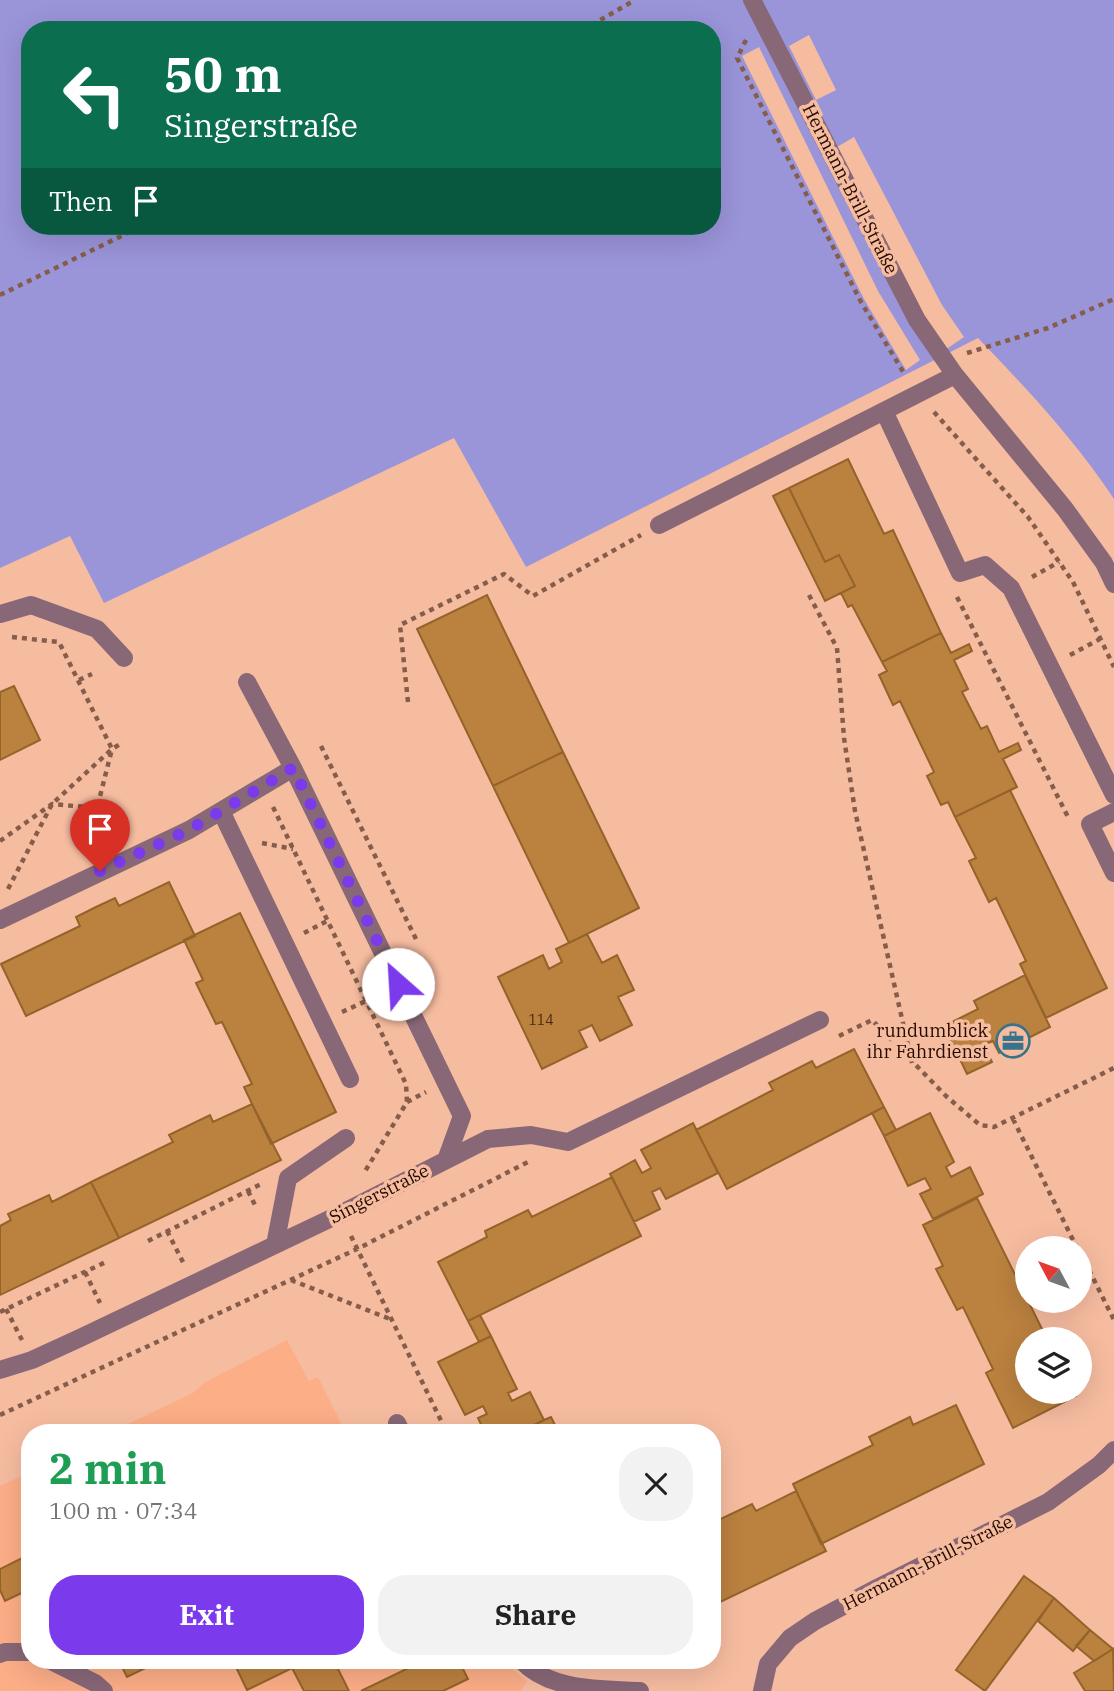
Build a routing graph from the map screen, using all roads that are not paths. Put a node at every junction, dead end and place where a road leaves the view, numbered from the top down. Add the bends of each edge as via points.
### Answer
1 (755, 7) edge
2 (955, 375) junction
3 (884, 411) junction
4 (659, 525) road end
5 (1114, 584) edge
6 (0, 614) edge
7 (124, 658) dead end
8 (247, 682) dead end
9 (293, 768) junction
10 (1114, 795) edge
11 (221, 811) junction
12 (1114, 812) edge
13 (1114, 873) edge
14 (0, 920) edge
15 (820, 1020) road end
16 (350, 1079) dead end
17 (346, 1138) dead end
18 (446, 1160) junction
19 (275, 1245) junction
20 (0, 1370) edge
21 (1114, 1450) edge
22 (21, 1652) edge
23 (0, 1654) edge
24 (66, 1669) edge
25 (529, 1669) edge
26 (104, 1691) edge
27 (639, 1691) edge
28 (762, 1691) edge

1 - 2 street, Hermann-Brill-Straße via 917,320
2 - 3 street
2 - 5 street, Hermann-Brill-Straße via 1065,509
3 - 4 street
3 - 10 street via 960,573 985,565 1011,588
6 - 7 street via 31,605 97,629
8 - 9 street, Singerstraße
9 - 11 street
9 - 18 street, Singerstraße via 462,1116
11 - 14 street
11 - 16 street
12 - 13 street via 1090,824
15 - 18 street via 568,1142 531,1135 488,1139
17 - 19 street via 288,1178
18 - 19 street, Singerstraße
19 - 20 street, Singerstraße via 32,1360
21 - 28 street, Hermann-Brill-Straße via 1048,1502 864,1594 790,1638 768,1664
22 - 23 street
24 - 26 street
25 - 27 street via 555,1682

